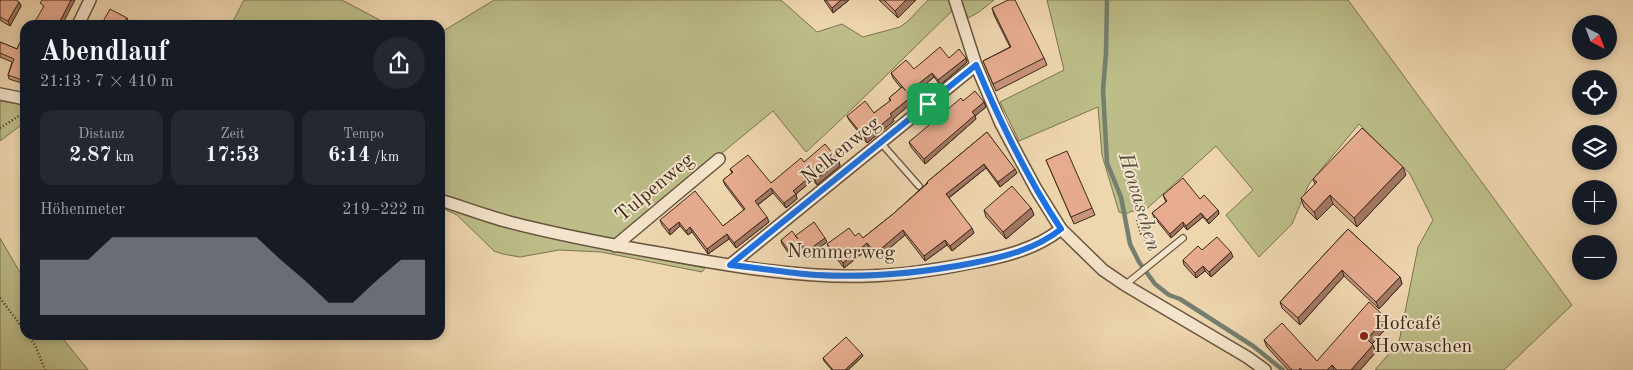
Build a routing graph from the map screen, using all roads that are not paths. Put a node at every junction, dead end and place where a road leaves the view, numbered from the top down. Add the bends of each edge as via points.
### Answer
1 (90, 0) edge
2 (955, 0) edge
3 (80, 20) edge
4 (976, 65) junction
5 (0, 94) edge
6 (20, 98) edge
7 (881, 143) junction
8 (719, 159) dead end
9 (919, 186) dead end
10 (445, 202) edge
11 (1061, 229) junction
12 (1183, 238) dead end
13 (615, 246) junction
14 (730, 265) junction
15 (1125, 285) junction
16 (1265, 370) edge

1 - 3 street
2 - 4 street
4 - 7 street, Nelkenweg
4 - 11 street via 1001,124
5 - 6 street
7 - 9 lane
7 - 14 street, Nelkenweg
8 - 13 street, Tulpenweg
10 - 13 street, Nemmerweg via 507,221
11 - 14 street, Nemmerweg via 1028,248 986,260 901,274 816,275
11 - 15 street via 1103,270
12 - 15 lane
13 - 14 street, Nemmerweg
15 - 16 street

